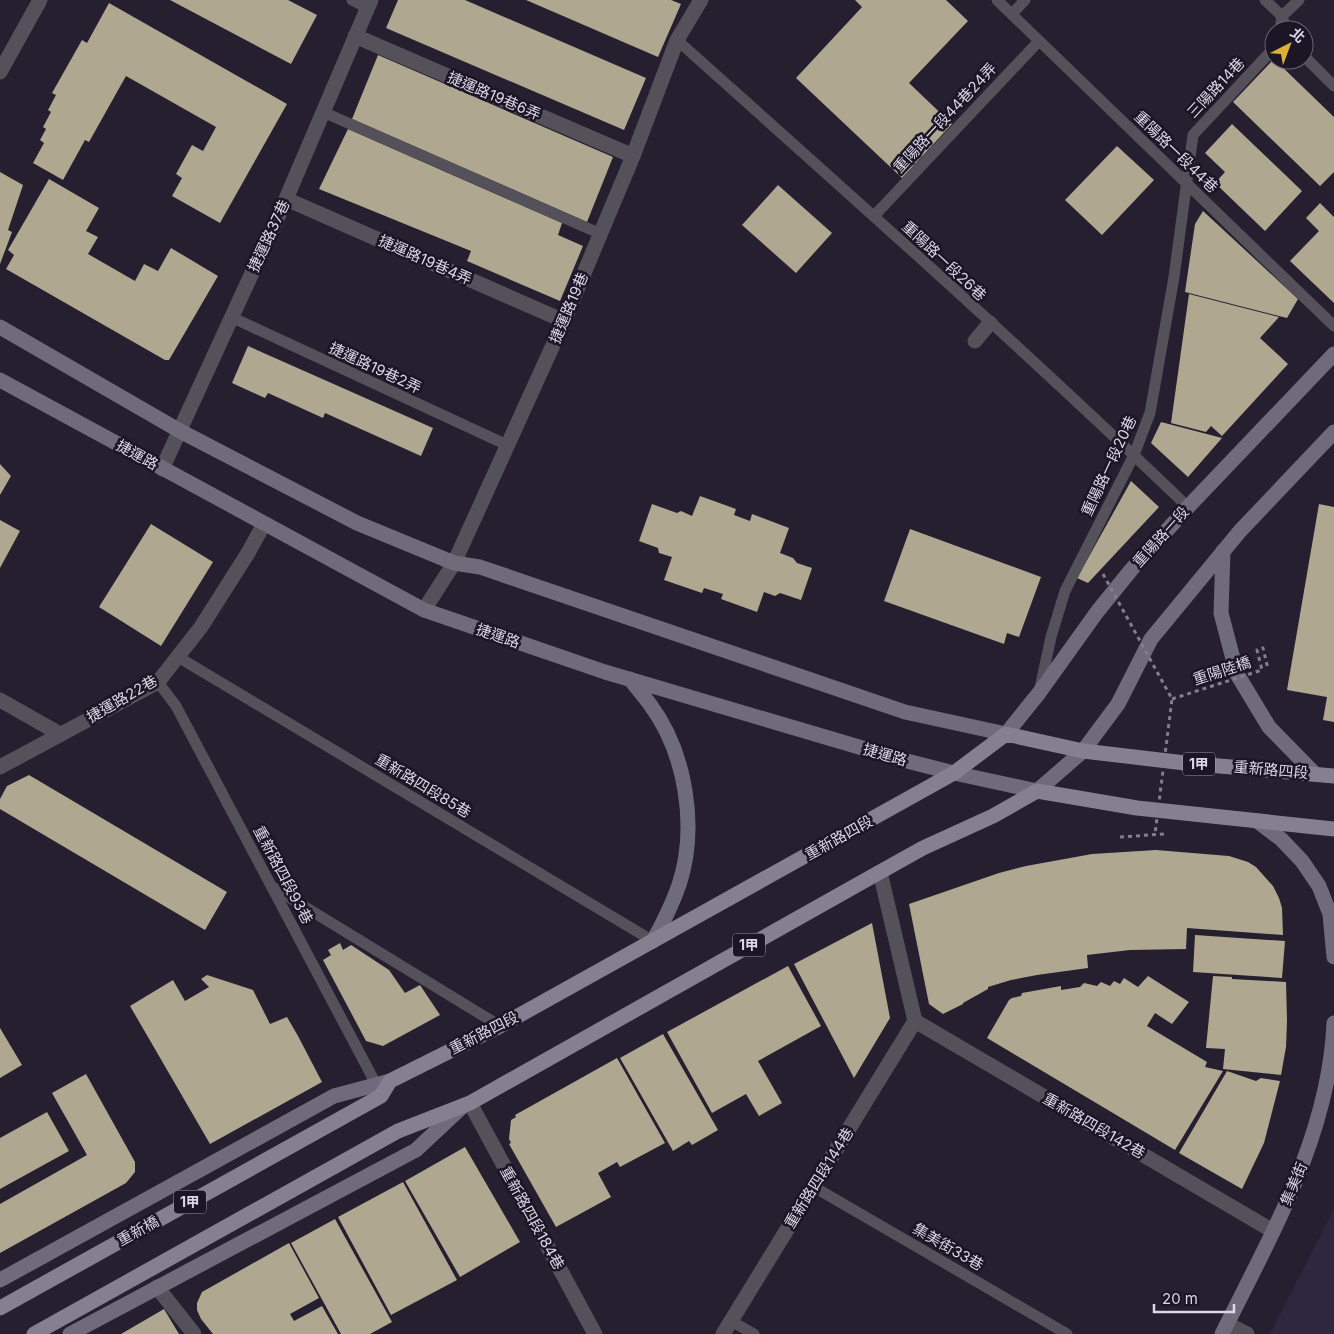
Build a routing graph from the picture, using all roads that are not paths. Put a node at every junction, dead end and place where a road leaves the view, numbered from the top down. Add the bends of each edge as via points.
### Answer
1 (40, 0) edge
2 (352, 0) edge
3 (701, 0) edge
4 (997, 0) edge
5 (1025, 0) edge
6 (1265, 0) edge
7 (1299, 0) edge
8 (370, 4) edge
9 (1012, 14) junction
10 (1282, 16) junction
11 (1281, 20) edge
12 (1283, 20) edge
13 (355, 36) junction
14 (677, 40) junction
15 (1039, 40) junction
16 (4, 55) edge
17 (1264, 59) edge
18 (1314, 66) edge
19 (0, 72) edge
20 (1334, 86) edge
21 (323, 112) junction
22 (634, 156) junction
23 (1187, 184) junction
24 (286, 199) junction
25 (874, 216) junction
26 (600, 234) junction
27 (231, 317) junction
28 (564, 321) junction
29 (990, 323) junction
30 (1334, 326) edge
31 (0, 327) edge
32 (975, 340) dead end
33 (1334, 354) edge
34 (0, 380) edge
35 (180, 430) junction
36 (1334, 432) edge
37 (507, 445) junction
38 (1134, 455) junction
39 (162, 469) junction
40 (1188, 507) junction
41 (264, 524) junction
42 (1223, 550) junction
43 (454, 563) junction
44 (424, 610) junction
45 (178, 657) junction
46 (630, 679) junction
47 (158, 682) junction
48 (1040, 693) junction
49 (0, 700) edge
50 (60, 734) junction
51 (1006, 734) junction
52 (1083, 751) junction
53 (0, 767) edge
54 (954, 773) junction
55 (1316, 774) junction
56 (1334, 776) edge
57 (1037, 791) junction
58 (1257, 821) junction
59 (1334, 829) edge
60 (880, 872) junction
61 (272, 887) junction
62 (1332, 907) edge
63 (653, 941) junction
64 (1334, 957) edge
65 (915, 1021) junction
66 (1334, 1023) edge
67 (500, 1026) junction
68 (382, 1087) junction
69 (467, 1104) junction
70 (814, 1187) junction
71 (1273, 1231) junction
72 (0, 1280) edge
73 (158, 1287) junction
74 (0, 1308) edge
75 (727, 1328) edge
76 (1225, 1329) edge
77 (34, 1334) edge
78 (70, 1334) edge
79 (194, 1334) edge
80 (594, 1334) edge
81 (754, 1334) edge
82 (1066, 1334) edge
83 (1247, 1334) edge

1 - 16 street
2 - 8 lane
3 - 14 street, 捷運路19巷
4 - 9 lane, 重陽路一段44巷
5 - 9 lane
6 - 10 lane
7 - 10 lane
8 - 13 street, 捷運路37巷
9 - 15 lane, 重陽路一段44巷
10 - 11 lane
10 - 12 lane
13 - 21 street, 捷運路37巷
13 - 22 street, 捷運路19巷6弄
14 - 22 street, 捷運路19巷
14 - 25 lane, 重陽路一段26巷
15 - 23 lane, 重陽路一段44巷
15 - 25 lane, 重陽路一段44巷24弄
16 - 19 street
17 - 23 lane, 三陽路14巷 via 1193,135
18 - 20 lane
21 - 24 street, 捷運路37巷
21 - 26 lane
22 - 26 street, 捷運路19巷
23 - 30 lane, 重陽路一段44巷
23 - 38 lane, 重陽路一段20巷 via 1150,413
24 - 27 street, 捷運路37巷
24 - 28 street, 捷運路19巷4弄
25 - 29 lane, 重陽路一段26巷
26 - 28 street, 捷運路19巷
27 - 35 street, 捷運路37巷
27 - 37 lane, 捷運路19巷2弄
28 - 37 street, 捷運路19巷
29 - 32 street
29 - 38 lane, 重陽路一段26巷
31 - 35 street
33 - 40 street, 重陽路一段
34 - 39 street, 捷運路
35 - 39 street, 捷運路37巷
35 - 43 street via 357,523
36 - 42 street
37 - 43 street, 捷運路19巷
38 - 40 lane, 重陽路一段26巷
38 - 48 lane, 重陽路一段20巷 via 1065,591 1051,636
39 - 41 street, 捷運路
40 - 48 street, 重陽路一段 via 1097,612
41 - 44 street, 捷運路
41 - 45 street, 捷運路22巷 via 201,627
42 - 52 street via 1151,639 1118,704
42 - 55 street via 1221,613 1237,674 1269,727
43 - 44 street, 捷運路19巷
43 - 51 street via 489,570 905,712
44 - 46 street, 捷運路
45 - 47 street, 捷運路22巷
45 - 63 lane, 重新路四段85巷
46 - 54 street, 捷運路
46 - 63 street via 650,704 678,760 688,822 686,853 677,891
47 - 50 street, 捷運路22巷
47 - 61 lane, 重新路四段93巷 via 176,706
48 - 51 street, 重陽路一段
49 - 50 street
50 - 53 street, 捷運路22巷
51 - 52 main road, 重新路四段 / 1甲
51 - 54 main road, 重新路四段 / 1甲
52 - 55 main road, 重新路四段 / 1甲
52 - 57 street
54 - 57 street, 捷運路
54 - 63 main road, 重新路四段 / 1甲
55 - 56 main road, 重新路四段 / 1甲
57 - 58 main road via 1137,808
57 - 60 main road, 1甲
58 - 59 main road
58 - 62 street via 1302,861
60 - 65 street
60 - 69 main road, 1甲
61 - 67 lane
61 - 68 lane, 重新路四段93巷
62 - 64 street
63 - 67 main road, 重新路四段 / 1甲
65 - 70 street, 重新路四段144巷
65 - 71 street, 重新路四段142巷
66 - 71 street, 集美街 via 1324,1096 1312,1139
67 - 68 main road, 重新路四段 / 1甲
68 - 72 street via 334,1096
68 - 74 main road, 重新橋 / 1甲
69 - 73 street via 416,1150
69 - 77 main road, 1甲 via 398,1131
69 - 80 street, 重新路四段184巷
70 - 75 street, 重新路四段144巷
70 - 82 lane, 集美街33巷
71 - 76 street, 集美街
73 - 78 street
73 - 79 street
75 - 81 lane
76 - 83 street

